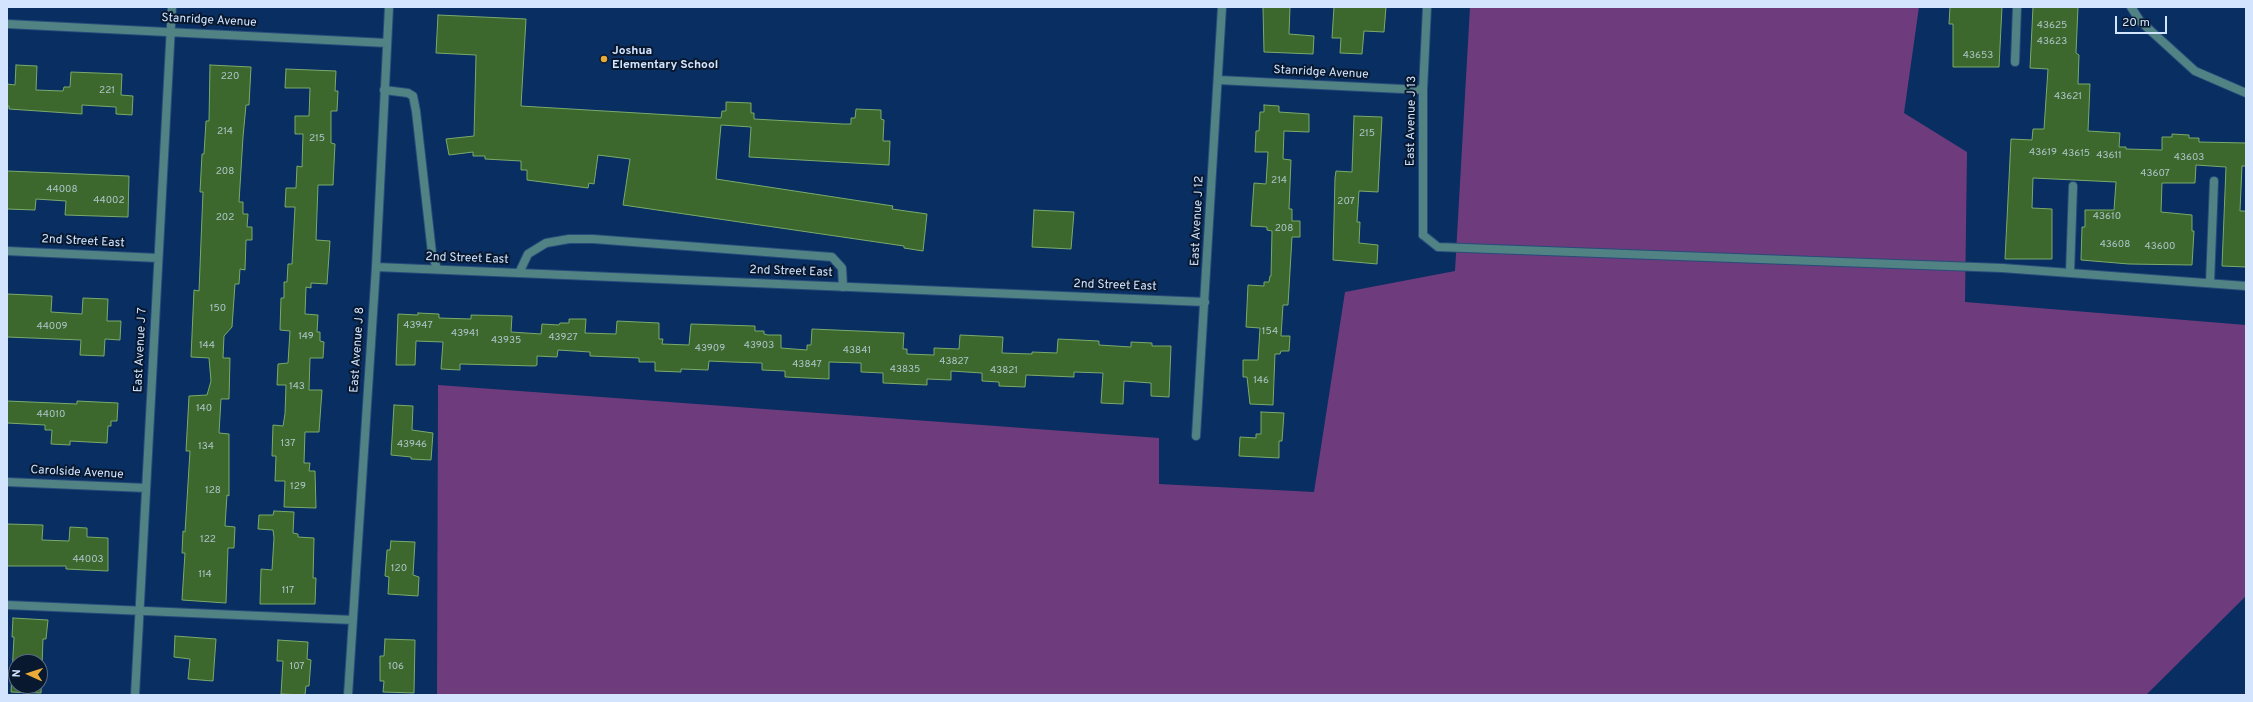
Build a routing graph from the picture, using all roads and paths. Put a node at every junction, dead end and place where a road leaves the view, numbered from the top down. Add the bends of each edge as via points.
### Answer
1 (172, 7) edge
2 (389, 7) edge
3 (1222, 7) edge
4 (1427, 7) edge
5 (2017, 7) edge
6 (2131, 7) edge
7 (7, 24) edge
8 (171, 30) junction
9 (387, 42) junction
10 (2015, 62) dead end
11 (1218, 80) junction
12 (384, 90) junction
13 (1423, 90) junction
14 (2246, 93) edge
15 (2214, 181) dead end
16 (2073, 186) dead end
17 (7, 251) edge
18 (158, 258) junction
19 (376, 267) junction
20 (437, 269) junction
21 (519, 273) junction
22 (2070, 273) junction
23 (2210, 283) junction
24 (2246, 286) edge
25 (843, 287) junction
26 (1205, 302) junction
27 (1196, 436) dead end
28 (7, 482) edge
29 (146, 488) junction
30 (7, 605) edge
31 (139, 610) junction
32 (353, 620) junction
33 (135, 695) edge
34 (348, 695) edge

1 - 8 street, East Avenue J 7
2 - 9 street, East Avenue J 8
3 - 11 street, East Avenue J 12
4 - 13 street, East Avenue J 13
5 - 10 street
6 - 14 street via 2140,21 2195,71
7 - 8 street, Stanridge Avenue
8 - 9 street, Stanridge Avenue
8 - 18 street, East Avenue J 7
9 - 12 street, East Avenue J 8
11 - 13 street, Stanridge Avenue
11 - 26 street, East Avenue J 12
12 - 19 street, East Avenue J 8
12 - 20 street via 408,93 412,96 416,111 432,253
13 - 22 street, East Avenue J 13 via 1423,235 1438,247 2002,268
15 - 23 street
16 - 22 street
17 - 18 street, 2nd Street East
18 - 29 street, East Avenue J 7
19 - 20 street, 2nd Street East
19 - 32 street, East Avenue J 8
20 - 21 street, 2nd Street East
21 - 25 street, 2nd Street East
21 - 25 street via 528,254 546,243 569,239 593,239 832,257 842,268
22 - 23 street
23 - 24 street
25 - 26 street, 2nd Street East
26 - 27 street, East Avenue J 12
28 - 29 street, Carolside Avenue
29 - 31 street, East Avenue J 7
30 - 31 street
31 - 32 street
31 - 33 street, East Avenue J 7
32 - 34 street, East Avenue J 8

